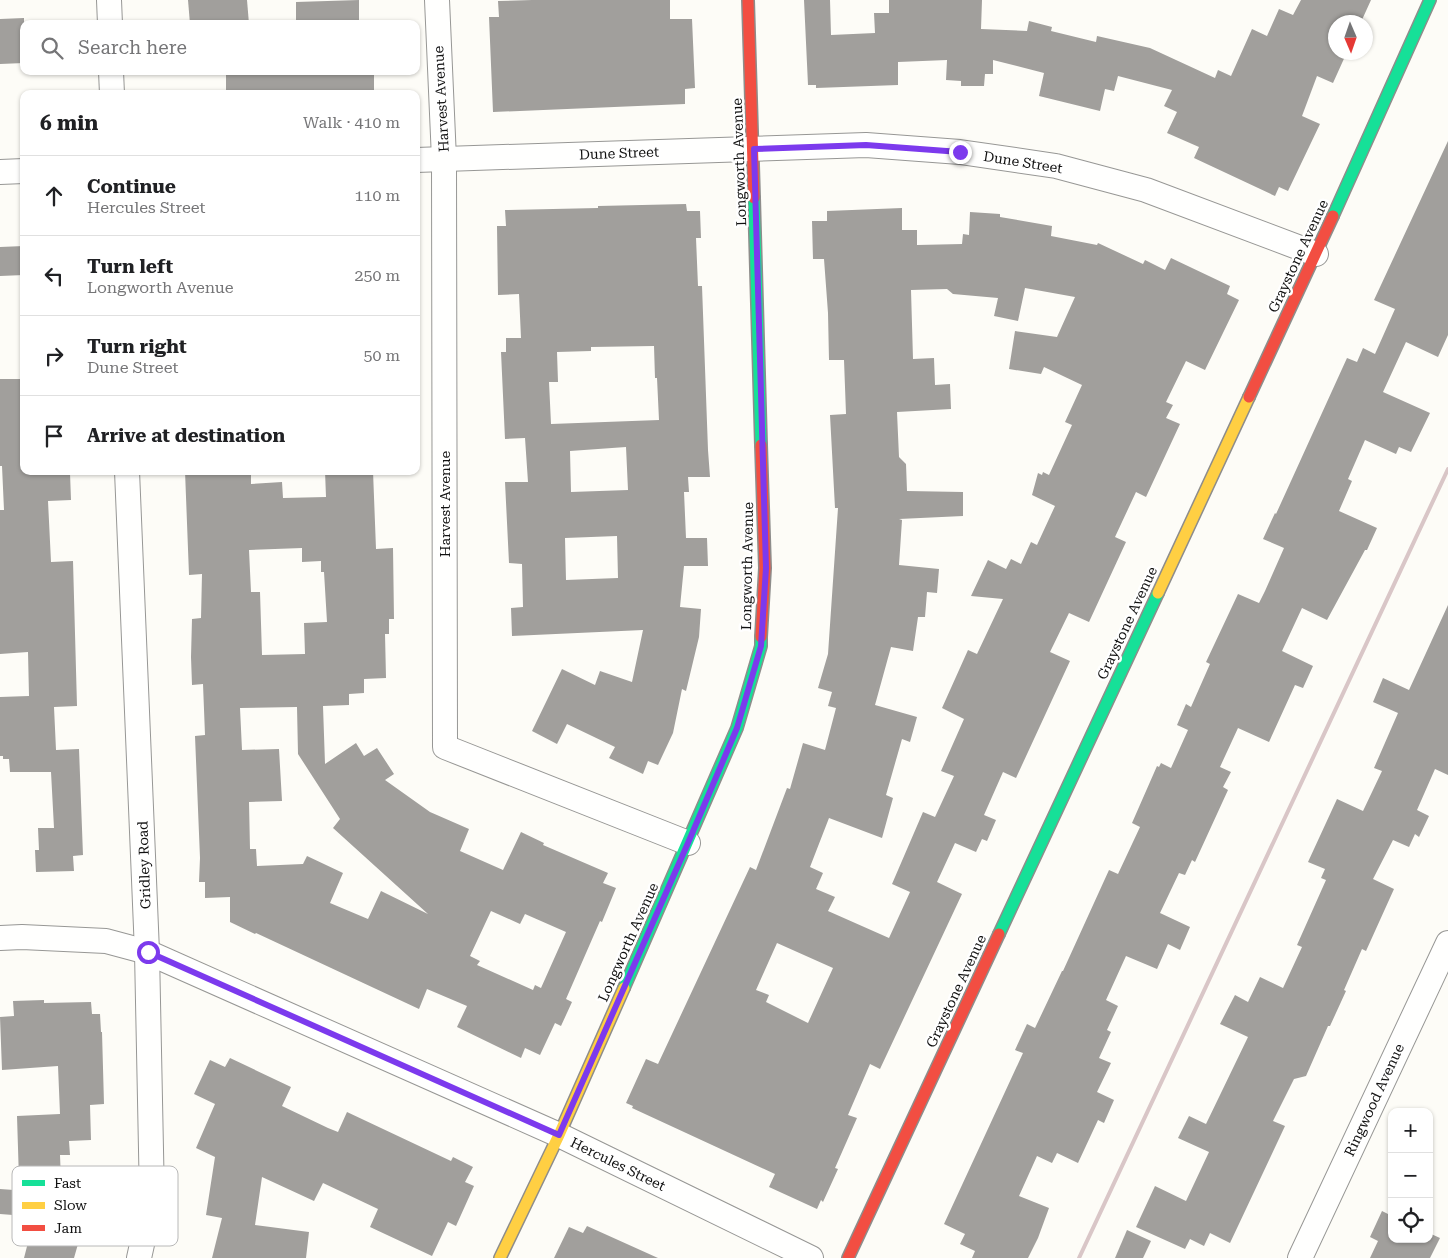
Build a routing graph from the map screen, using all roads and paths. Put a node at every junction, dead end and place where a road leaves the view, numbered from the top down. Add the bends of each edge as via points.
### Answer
1 (109, 0) edge
2 (437, 0) edge
3 (748, 0) edge
4 (1430, 0) edge
5 (110, 20) edge
6 (111, 75) edge
7 (112, 90) edge
8 (754, 149) junction
9 (444, 159) junction
10 (420, 160) edge
11 (20, 171) edge
12 (0, 172) edge
13 (1316, 254) junction
14 (127, 475) edge
15 (688, 843) junction
16 (0, 938) edge
17 (1448, 943) edge
18 (148, 952) junction
19 (559, 1135) junction
20 (151, 1166) edge
21 (500, 1258) edge
22 (811, 1258) edge
23 (848, 1258) edge
24 (1300, 1258) edge

1 - 5 street
2 - 9 street, Harvest Avenue
3 - 8 street, Longworth Avenue
4 - 13 street, Graystone Avenue
6 - 7 street
8 - 9 street, Dune Street
8 - 13 street, Dune Street via 866,145 960,152 1056,166 1146,190
8 - 15 street, Longworth Avenue via 766,568 761,646 737,728
9 - 10 street, Dune Street
9 - 15 street, Harvest Avenue via 445,747
11 - 12 street
13 - 23 street, Graystone Avenue
14 - 18 street, Gridley Road
15 - 19 street, Longworth Avenue
16 - 18 street, Hercules Street via 106,941
17 - 24 street, Ringwood Avenue
18 - 19 street, Hercules Street
18 - 20 street, Gridley Road
19 - 21 street, Longworth Avenue
19 - 22 street, Hercules Street

